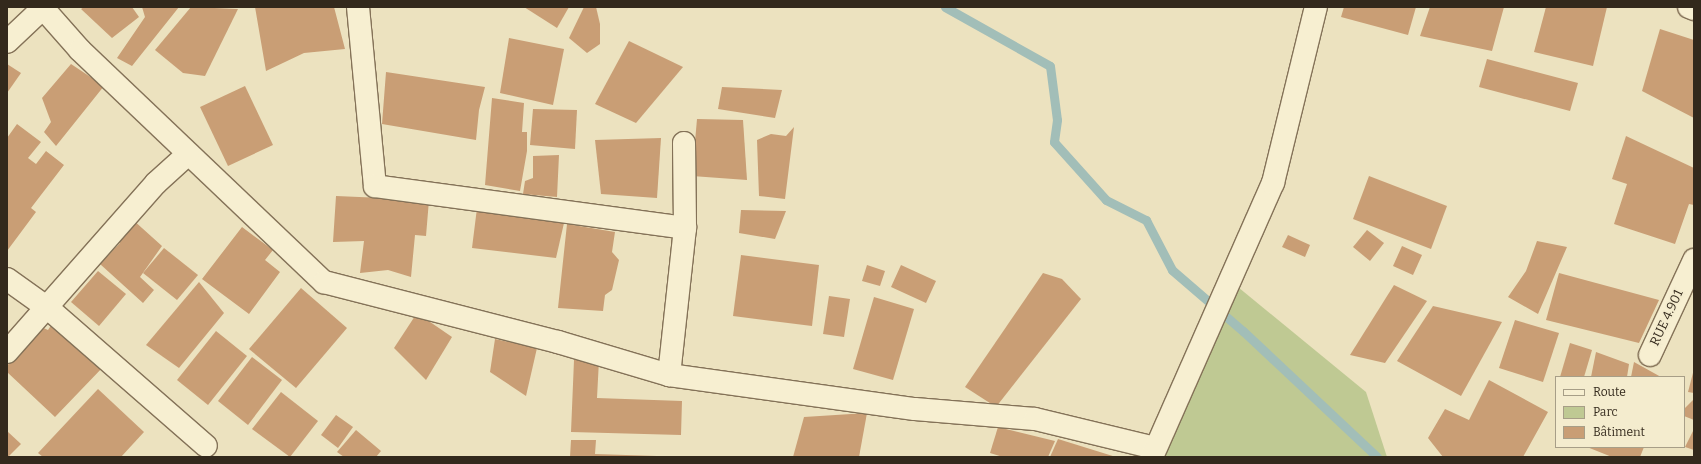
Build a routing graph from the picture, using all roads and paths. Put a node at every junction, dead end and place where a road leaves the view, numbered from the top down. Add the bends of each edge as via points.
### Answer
1 (43, 7) edge
2 (358, 7) edge
3 (1316, 7) edge
4 (1689, 7) edge
5 (1694, 9) edge
6 (7, 42) edge
7 (684, 143) dead end
8 (188, 154) junction
9 (685, 228) junction
10 (1694, 260) edge
11 (7, 279) edge
12 (49, 309) junction
13 (7, 352) edge
14 (1650, 355) dead end
15 (669, 375) junction
16 (206, 446) dead end
17 (1153, 452) edge

1 - 6 street
1 - 8 street via 80,50
2 - 9 street via 375,186
3 - 17 street via 1273,183
4 - 5 street
7 - 9 street
8 - 12 street via 156,184
8 - 15 street via 324,282 565,344
9 - 15 street
10 - 14 street, RUE 4.901
11 - 12 street
12 - 13 street
12 - 16 street
15 - 17 street via 915,409 1035,419

